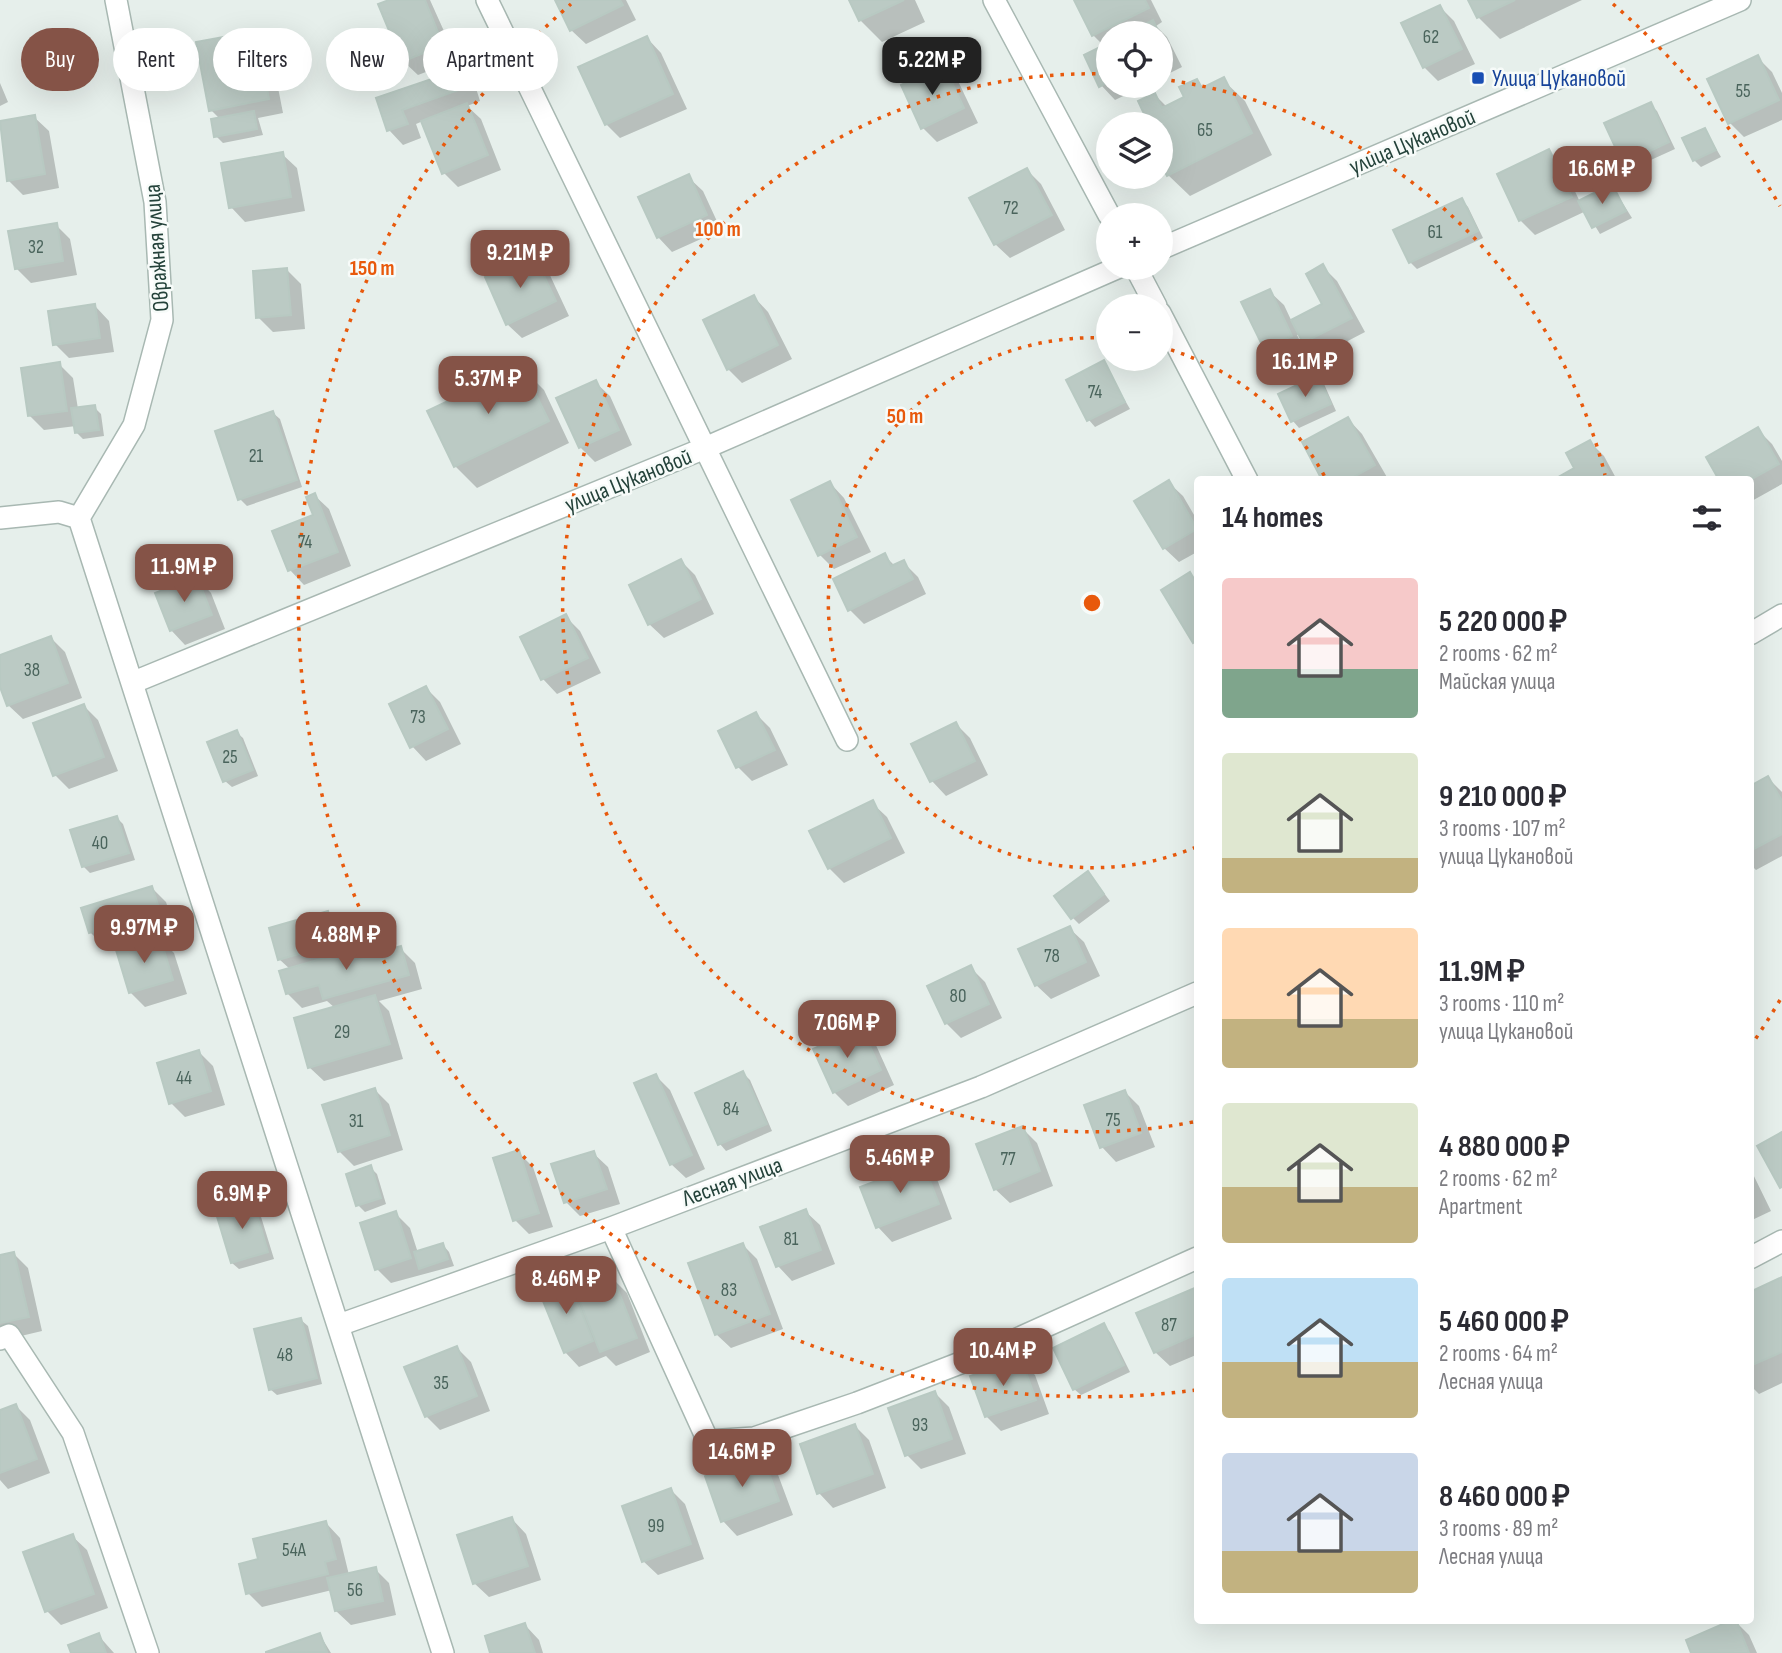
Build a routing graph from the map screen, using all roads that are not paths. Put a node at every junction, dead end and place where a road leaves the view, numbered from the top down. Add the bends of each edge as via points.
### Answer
1 (116, 0) edge
2 (487, 0) edge
3 (994, 0) edge
4 (1740, 0) edge
5 (1102, 203) edge
6 (1173, 243) edge
7 (1096, 277) edge
8 (1173, 338) edge
9 (705, 448) junction
10 (1245, 476) edge
11 (0, 517) edge
12 (79, 517) junction
13 (1782, 615) edge
14 (1754, 632) edge
15 (134, 682) junction
16 (847, 740) dead end
17 (1194, 994) edge
18 (611, 1228) junction
19 (1782, 1241) edge
20 (1754, 1256) edge
21 (1194, 1259) edge
22 (339, 1325) junction
23 (0, 1339) edge
24 (148, 1653) edge
25 (443, 1653) edge

1 - 12 street, Овражная улица via 155,202 162,320 134,425
2 - 9 street
3 - 5 street
4 - 6 street, улица Цукановой
7 - 9 street, улица Цукановой
8 - 10 street
9 - 15 street, улица Цукановой
9 - 16 street
11 - 12 street via 59,512
12 - 15 street
13 - 14 street
15 - 22 street
17 - 18 street, Лесная улица via 981,1087
18 - 21 street via 708,1441 754,1438 857,1403 986,1353
18 - 22 street, Лесная улица
19 - 20 street
22 - 25 street
23 - 24 street via 9,1335 73,1433

